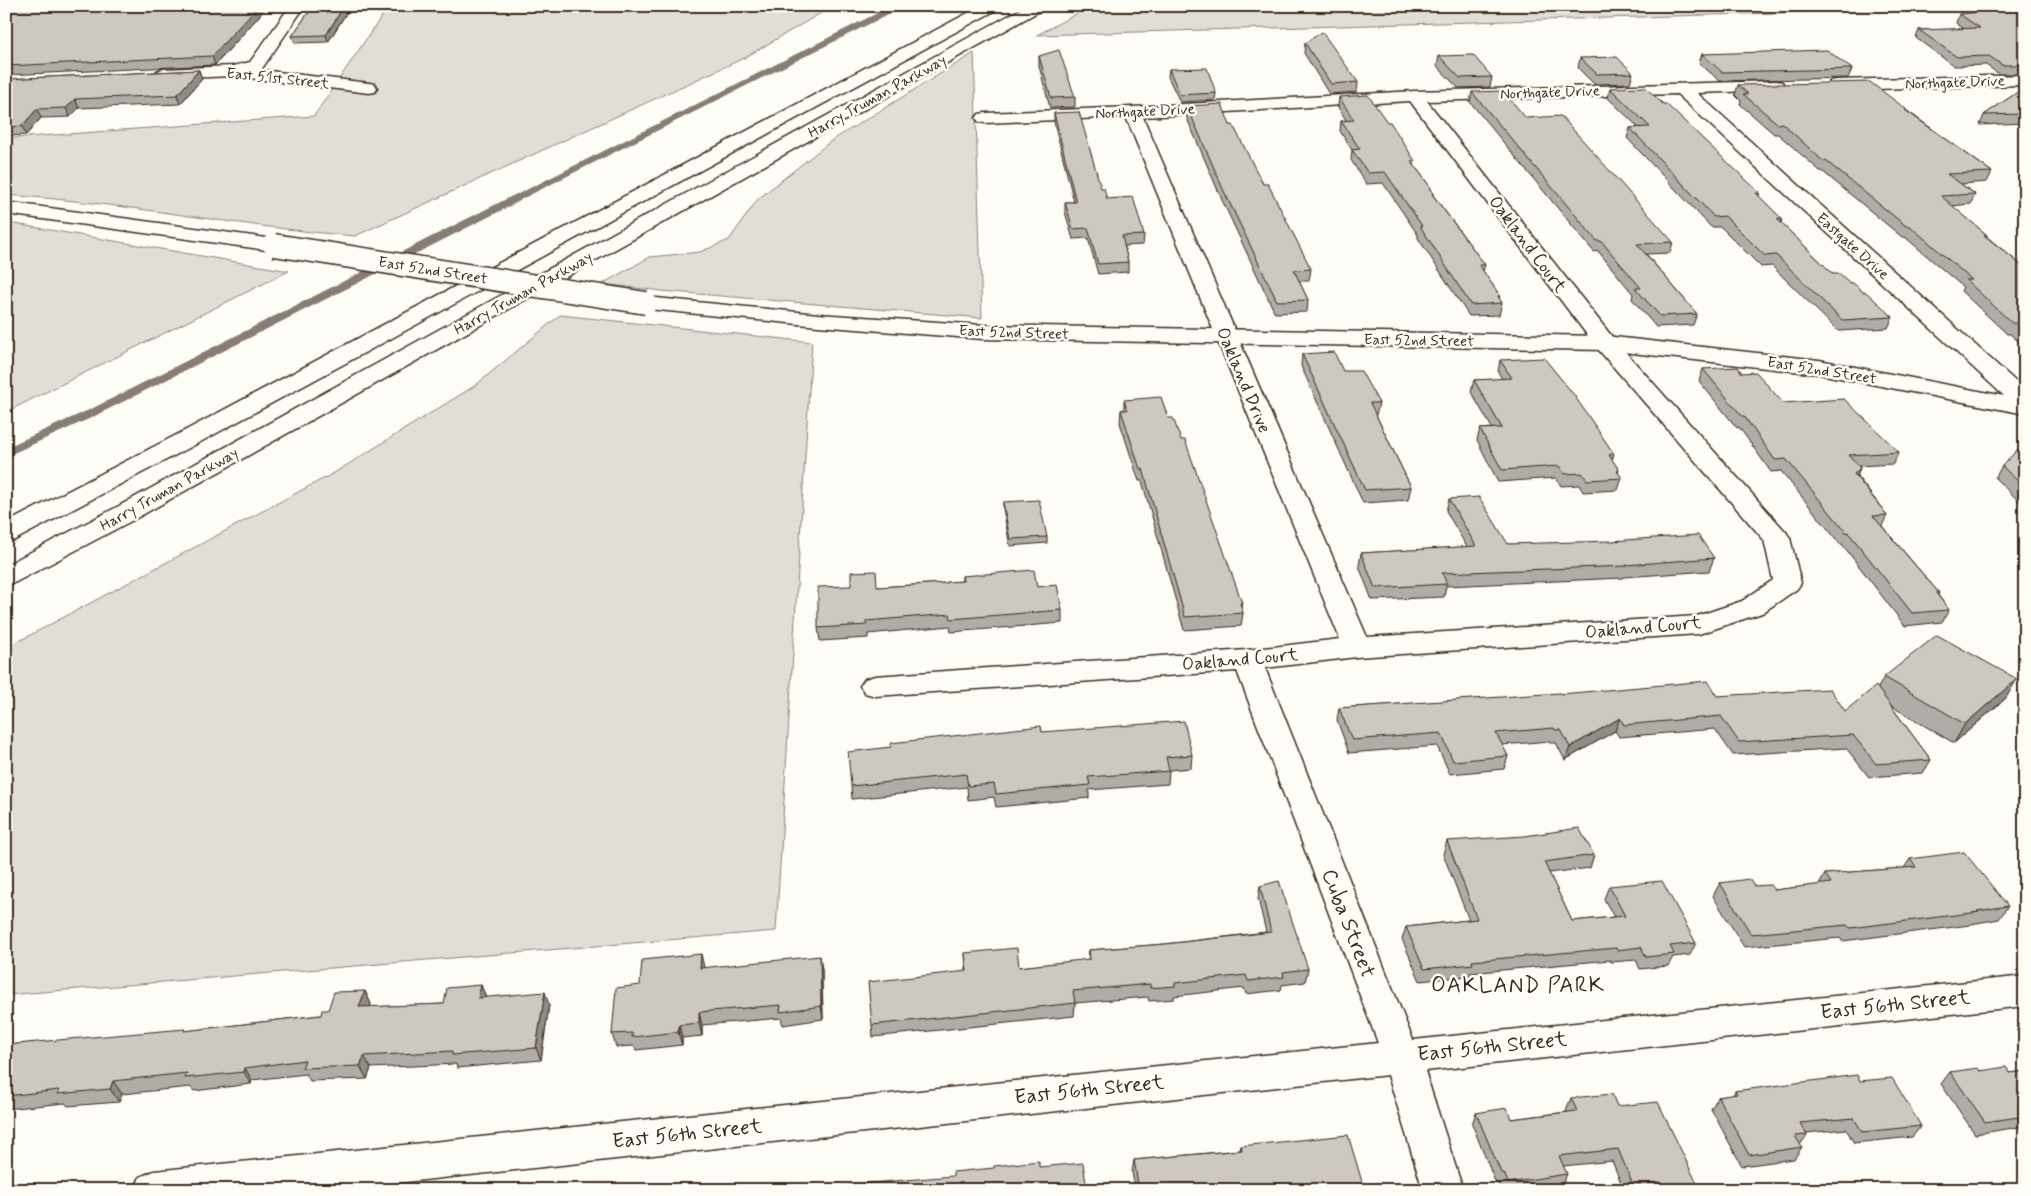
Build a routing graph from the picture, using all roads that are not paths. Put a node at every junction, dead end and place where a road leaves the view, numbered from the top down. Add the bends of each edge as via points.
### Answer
1 (298, 6) edge
2 (985, 6) edge
3 (993, 6) edge
4 (1038, 6) edge
5 (233, 71) junction
6 (144, 75) edge
7 (2025, 80) edge
8 (852, 82) junction
9 (1788, 86) edge
10 (1818, 86) edge
11 (369, 88) dead end
12 (1680, 88) junction
13 (1415, 96) junction
14 (1132, 112) junction
15 (985, 118) dead end
16 (6, 208) edge
17 (1227, 337) junction
18 (1605, 343) junction
19 (2025, 405) edge
20 (233, 454) junction
21 (6, 534) edge
22 (6, 576) edge
23 (6, 596) edge
24 (1357, 647) junction
25 (1247, 660) junction
26 (875, 686) dead end
27 (2025, 991) edge
28 (1401, 1056) junction
29 (154, 1190) edge
30 (1443, 1190) edge

1 - 5 main road via 256,66
2 - 8 main road
3 - 8 main road, Harry Truman Parkway
4 - 20 main road, Harry Truman Parkway
5 - 6 main road, East 51st Street
5 - 11 main road, East 51st Street
7 - 10 main road, Northgate Drive
8 - 21 main road, Harry Truman Parkway
9 - 12 main road, Northgate Drive
12 - 13 main road, Northgate Drive
12 - 19 main road, Eastgate Drive
13 - 14 main road, Northgate Drive
13 - 18 main road, Oakland Court
14 - 15 main road, Northgate Drive
14 - 17 main road, Oakland Drive
16 - 17 main road, East 52nd Street, bridge via 646,303 983,332
17 - 18 main road, East 52nd Street
17 - 24 main road, Oakland Drive
18 - 19 main road, East 52nd Street via 1819,366
18 - 24 main road, Oakland Court via 1777,538 1787,583 1752,607 1699,625
20 - 22 main road, Harry Truman Parkway
20 - 23 main road via 91,548
24 - 25 main road, Oakland Court
25 - 26 main road, Oakland Court
25 - 28 main road, Cuba Street
27 - 28 main road, East 56th Street
28 - 29 main road, East 56th Street
28 - 30 main road, Cuba Street

